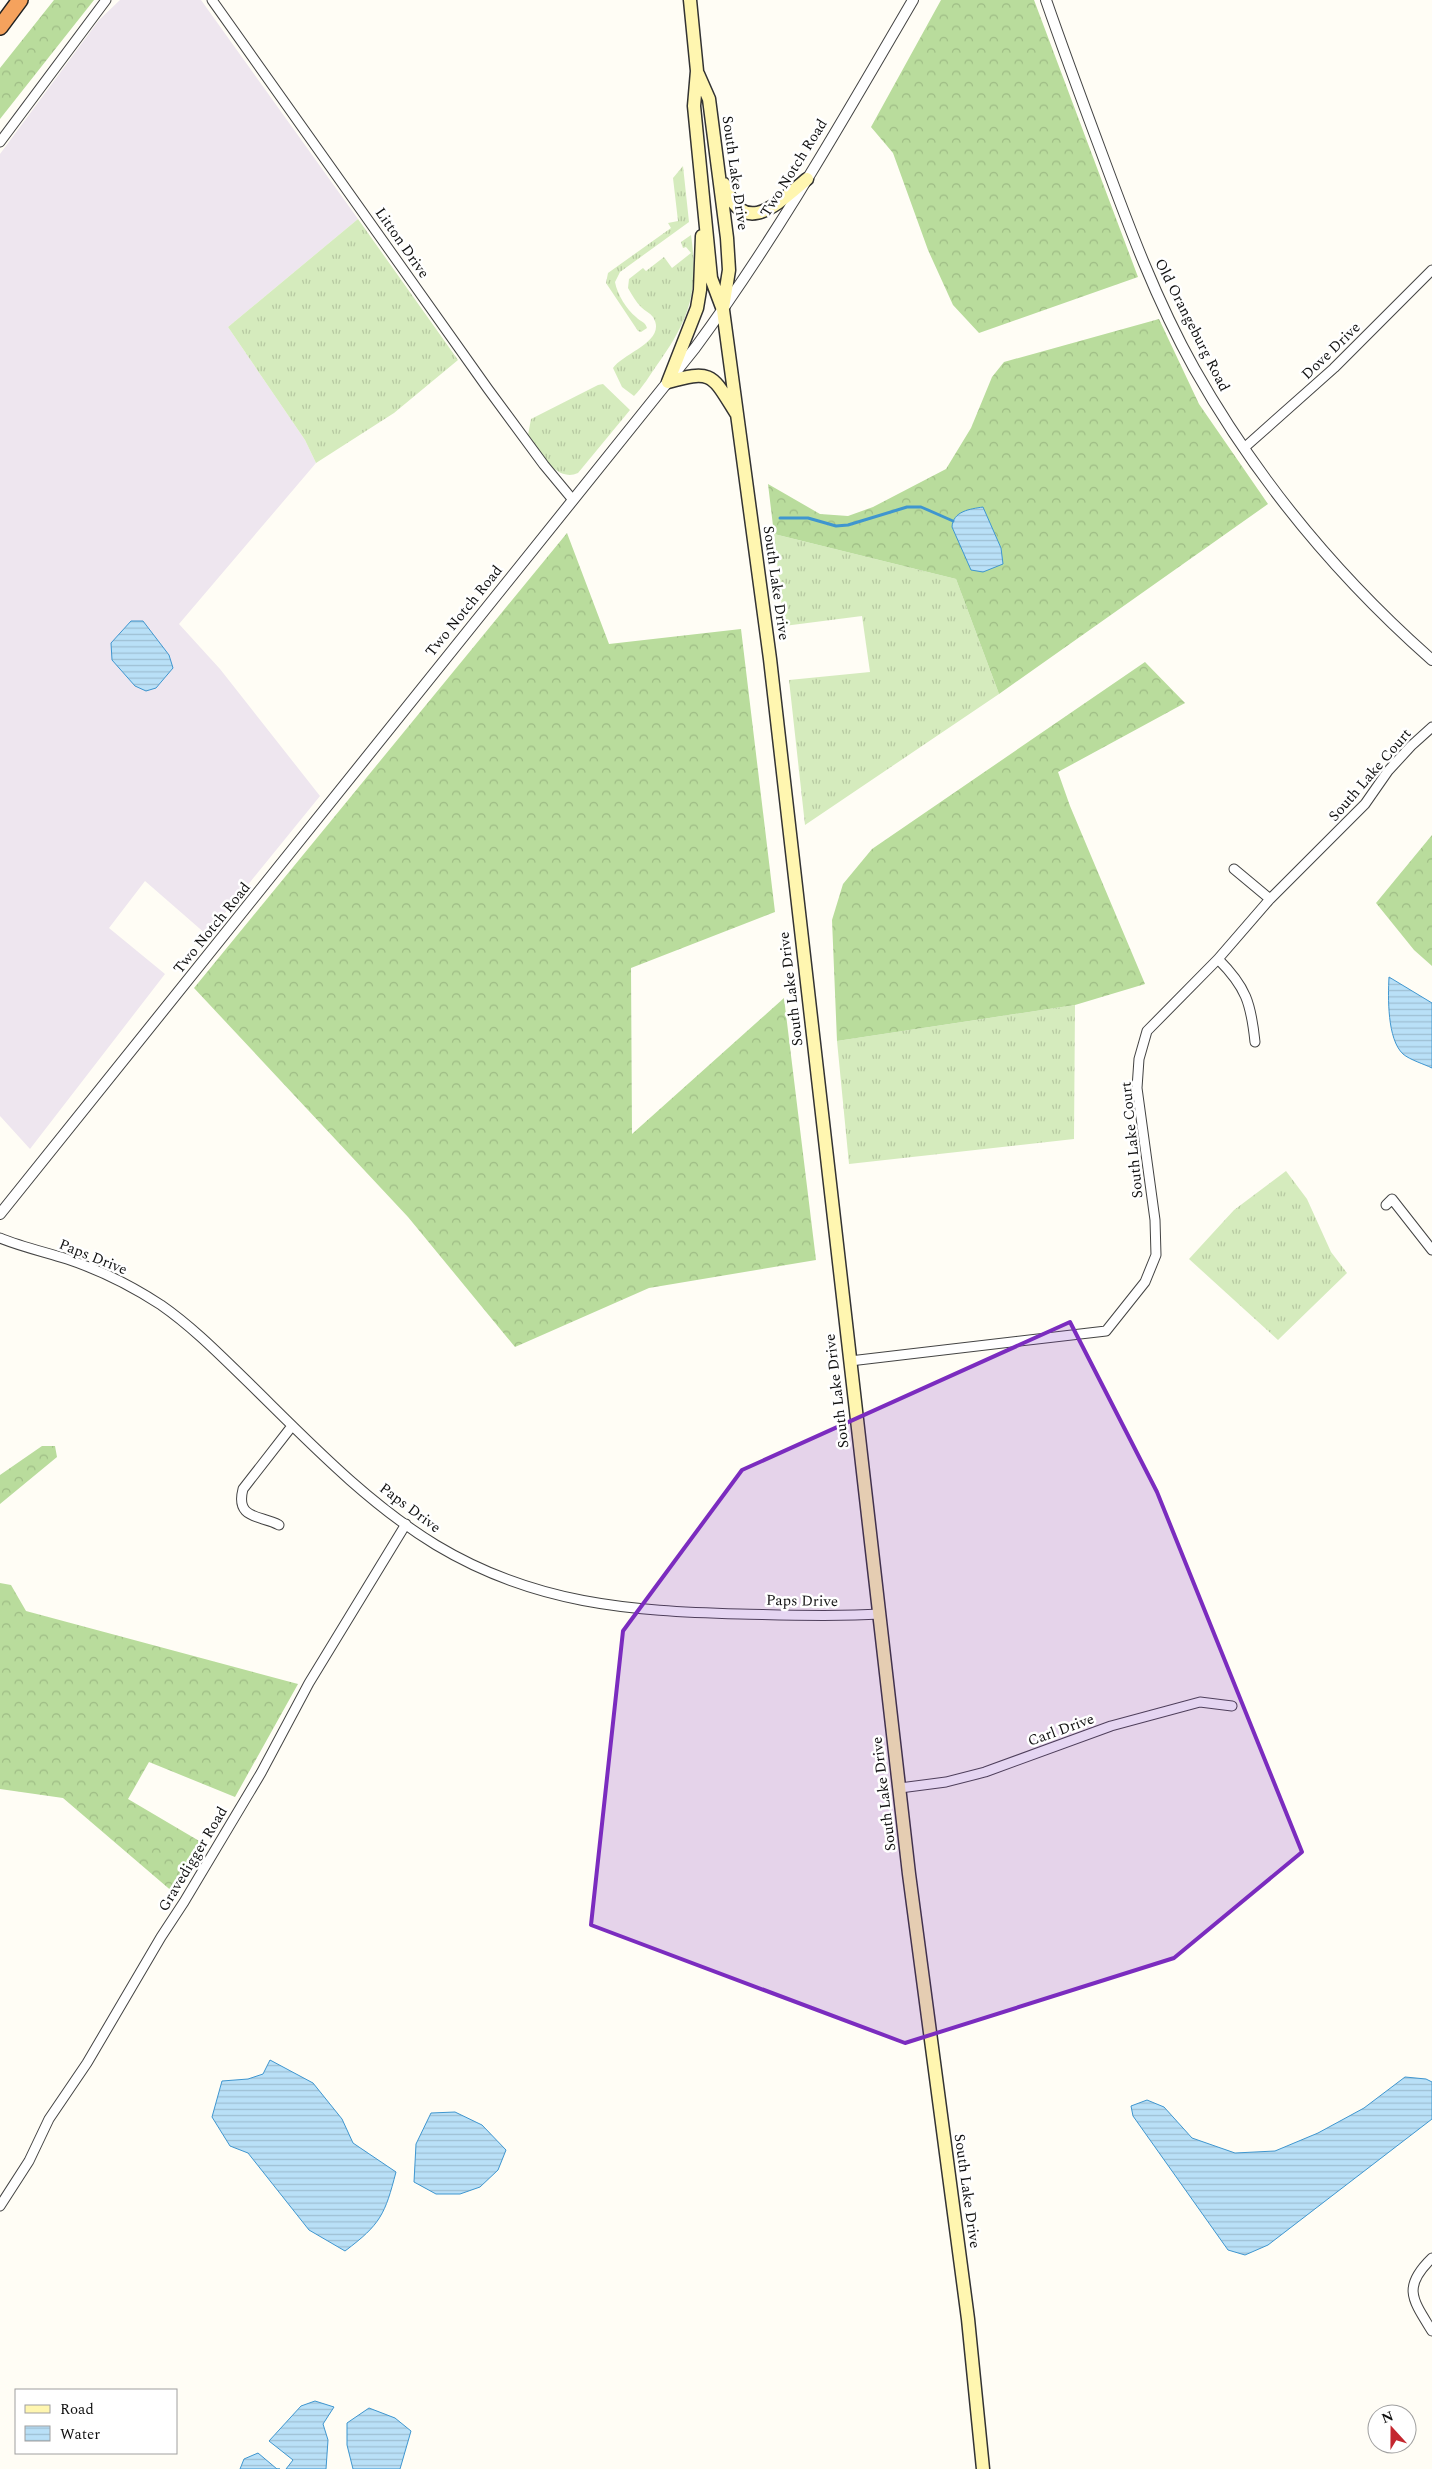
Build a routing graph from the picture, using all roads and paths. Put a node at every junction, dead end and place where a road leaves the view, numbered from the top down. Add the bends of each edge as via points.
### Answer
1 (20, 0) edge
2 (106, 0) edge
3 (212, 0) edge
4 (690, 0) edge
5 (913, 0) edge
6 (1046, 0) edge
7 (0, 27) edge
8 (697, 71) junction
9 (0, 142) edge
10 (715, 157) junction
11 (806, 179) junction
12 (706, 220) junction
13 (1432, 270) edge
14 (723, 310) junction
15 (668, 382) junction
16 (738, 416) junction
17 (1244, 448) junction
18 (573, 500) junction
19 (1432, 660) edge
20 (1432, 727) edge
21 (1234, 869) dead end
22 (1270, 899) junction
23 (1218, 959) junction
24 (1255, 1042) dead end
25 (1386, 1205) dead end
26 (0, 1214) edge
27 (0, 1238) edge
28 (1432, 1250) edge
29 (850, 1361) junction
30 (292, 1426) junction
31 (406, 1524) junction
32 (279, 1525) dead end
33 (880, 1614) junction
34 (1232, 1706) dead end
35 (900, 1788) junction
36 (0, 2206) edge
37 (1432, 2258) edge
38 (1432, 2331) edge
39 (983, 2469) edge

1 - 7 highway
2 - 9 street
3 - 18 street, Litton Drive via 488,388
4 - 8 main road, South Lake Drive
5 - 11 street, Two Notch Road
6 - 17 street, Old Orangeburg Road via 1146,271 1194,367
8 - 10 main road, South Lake Drive via 708,99
8 - 12 main road, South Lake Drive via 694,106
10 - 11 main road via 729,197 746,213 758,213 773,207
10 - 14 main road, South Lake Drive via 728,238 729,262
11 - 14 street, Two Notch Road
12 - 14 main road, South Lake Drive via 711,278
12 - 15 main road via 701,240 697,308
13 - 17 street, Dove Drive via 1334,368
14 - 15 street, Two Notch Road
14 - 16 main road, South Lake Drive
15 - 16 main road via 695,375 707,376 720,388
15 - 18 street, Two Notch Road
16 - 29 main road, South Lake Drive via 770,659
17 - 19 street, Old Orangeburg Road via 1298,521 1333,561 1373,606
18 - 26 street, Two Notch Road
20 - 22 street, South Lake Court via 1388,772 1365,804
21 - 22 street
22 - 23 street, South Lake Court
23 - 24 street via 1250,1004
23 - 29 street, South Lake Court via 1147,1031 1144,1040 1137,1088 1155,1220 1156,1255 1145,1282 1106,1332
25 - 28 street via 1392,1199
27 - 30 street, Paps Drive via 91,1268 158,1304 202,1338
29 - 33 main road, South Lake Drive
30 - 31 street, Paps Drive
30 - 32 street via 243,1490 240,1499 250,1516
31 - 33 street, Paps Drive via 438,1546 506,1580 576,1601 664,1612 809,1616
31 - 36 street, Gravedigger Road via 309,1682 261,1773 194,1886 49,2119
33 - 35 main road, South Lake Drive
34 - 35 street, Carl Drive via 1200,1702 1111,1726 985,1772 946,1782
35 - 39 main road, South Lake Drive via 935,2081 968,2319
37 - 38 street via 1416,2274 1413,2294

